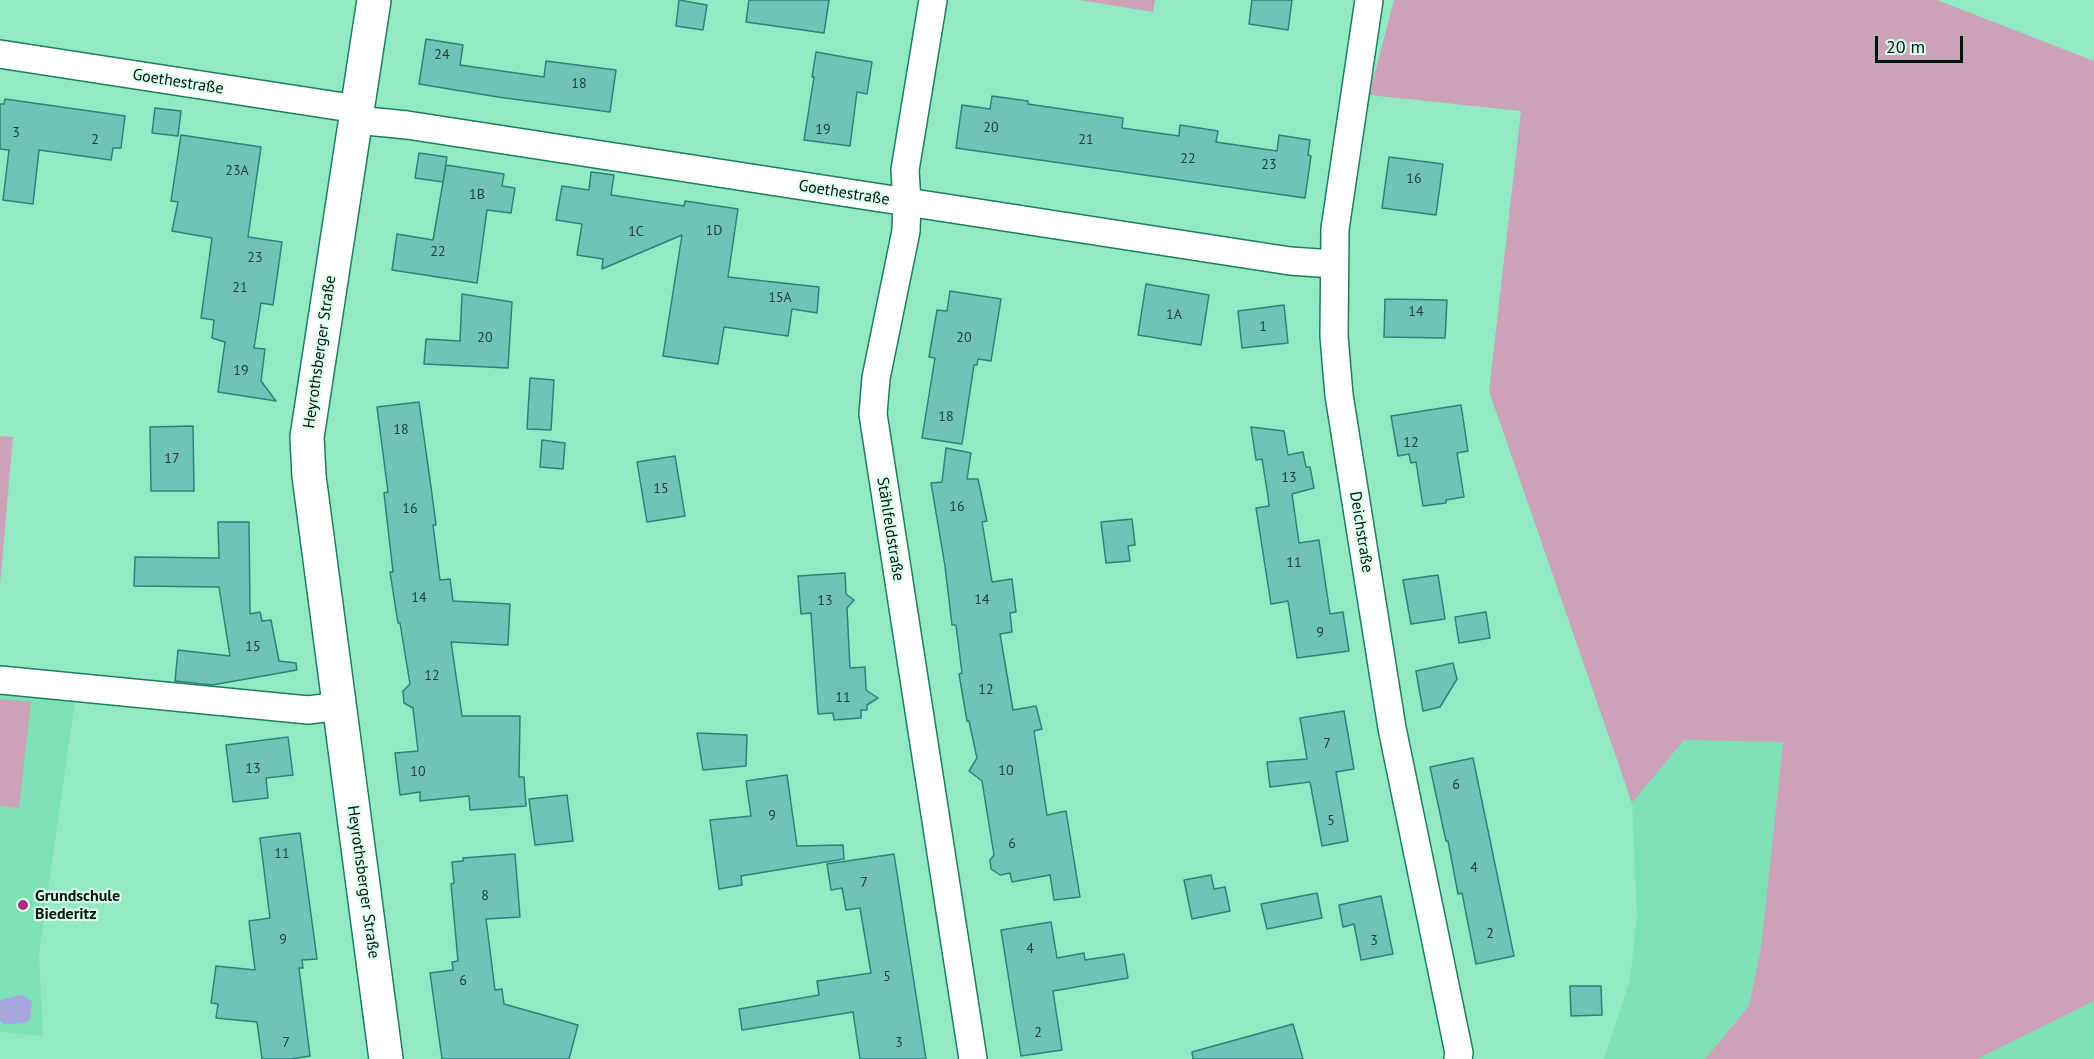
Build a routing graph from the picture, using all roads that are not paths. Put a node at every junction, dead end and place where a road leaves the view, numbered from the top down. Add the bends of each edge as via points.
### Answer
1 (374, 0) edge
2 (933, 0) edge
3 (1369, 0) edge
4 (0, 54) edge
5 (356, 114) junction
6 (907, 202) junction
7 (1333, 264) junction
8 (0, 680) edge
9 (340, 706) junction
10 (386, 1059) edge
11 (973, 1059) edge
12 (1458, 1059) edge

1 - 5 street, Heyrothsberger Straße
2 - 6 street, Stählfeldstraße via 905,170
3 - 7 street, Deichstraße
4 - 5 street, Goethestraße
5 - 6 street, Goethestraße
5 - 9 street, Heyrothsberger Straße via 308,436 309,476
6 - 7 street, Goethestraße via 1290,261
6 - 11 street, Stählfeldstraße via 906,231 876,378 873,414
7 - 12 street, Deichstraße via 1334,336 1341,406 1392,728
8 - 9 street via 308,710
9 - 10 street, Heyrothsberger Straße

